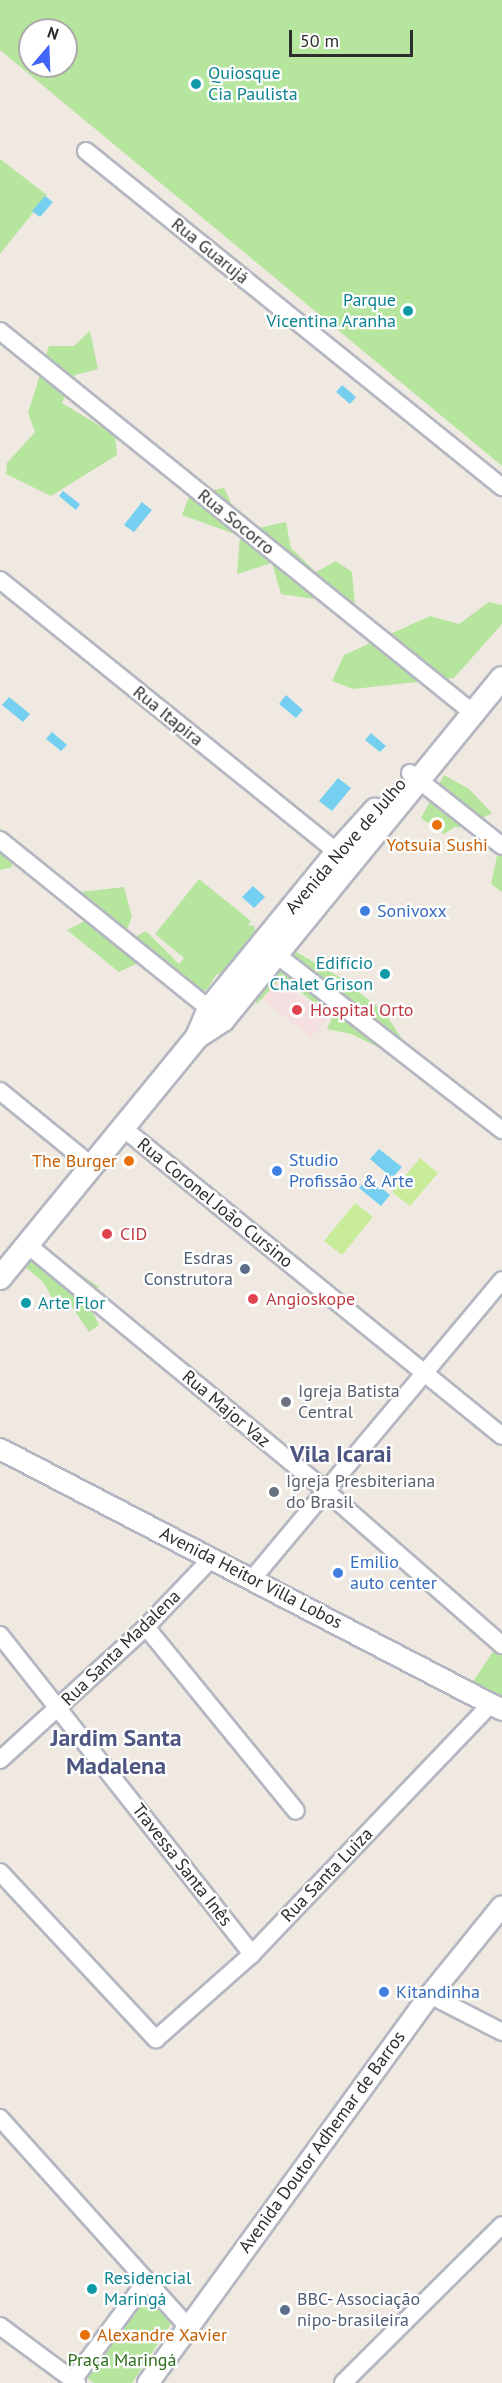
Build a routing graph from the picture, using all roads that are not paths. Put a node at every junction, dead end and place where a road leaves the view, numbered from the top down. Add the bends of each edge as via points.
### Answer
1 (87, 151) dead end
2 (0, 331) edge
3 (502, 487) edge
4 (0, 580) edge
5 (502, 660) edge
6 (502, 678) edge
7 (469, 709) junction
8 (414, 776) junction
9 (0, 840) edge
10 (502, 846) edge
11 (337, 852) junction
12 (277, 955) junction
13 (216, 1014) junction
14 (0, 1091) edge
15 (123, 1128) junction
16 (502, 1130) edge
17 (92, 1166) junction
18 (28, 1246) junction
19 (0, 1278) edge
20 (502, 1280) edge
21 (423, 1373) junction
22 (502, 1436) edge
23 (0, 1449) edge
24 (326, 1491) junction
25 (212, 1557) junction
26 (253, 1578) junction
27 (146, 1627) junction
28 (0, 1635) edge
29 (502, 1645) edge
30 (496, 1707) edge
31 (59, 1708) junction
32 (0, 1760) edge
33 (296, 1811) dead end
34 (0, 1872) edge
35 (502, 1906) edge
36 (252, 1954) junction
37 (430, 1995) junction
38 (502, 2032) edge
39 (0, 2118) edge
40 (502, 2225) edge
41 (147, 2280) junction
42 (0, 2326) edge
43 (187, 2326) junction
44 (75, 2382) edge
45 (148, 2383) edge
46 (343, 2383) edge

1 - 3 street, Rua Guarujá
2 - 7 street, Rua Socorro
4 - 11 street, Rua Itapira
5 - 7 main road, Avenida Nove de Julho
6 - 7 main road, Avenida Nove de Julho
7 - 8 main road, Avenida Nove de Julho
8 - 10 street
8 - 11 main road, Avenida Nove de Julho
8 - 12 main road, Avenida Nove de Julho
9 - 13 street
11 - 13 main road, Avenida Nove de Julho
12 - 13 main road, Avenida Nove de Julho
12 - 16 street
13 - 15 main road, Avenida Nove de Julho
14 - 17 street
15 - 17 main road, Avenida Nove de Julho
15 - 21 street, Rua Coronel João Cursino
17 - 18 main road, Avenida Nove de Julho
18 - 19 main road, Avenida Nove de Julho
18 - 24 street, Rua Major Vaz
20 - 21 street
21 - 22 street, Rua Coronel João Cursino
21 - 24 street
23 - 25 street, Avenida Heitor Villa Lobos
24 - 26 street
24 - 29 street, Rua Major Vaz
25 - 26 street, Avenida Heitor Villa Lobos
25 - 27 street, Rua Santa Madalena
26 - 30 street, Avenida Heitor Villa Lobos
27 - 31 street, Rua Santa Madalena
27 - 33 street
28 - 31 street, Travessa Santa Inês
30 - 36 street, Rua Santa Luiza
31 - 32 street, Rua Santa Madalena
31 - 36 street, Travessa Santa Inês
34 - 36 street, Rua Santa Luiza via 156,2039
35 - 37 street, Avenida Doutor Adhemar de Barros
37 - 38 street
37 - 43 street, Avenida Doutor Adhemar de Barros
39 - 41 street
40 - 46 street
41 - 43 street
41 - 44 street
42 - 44 street
43 - 45 street, Avenida Doutor Adhemar de Barros

